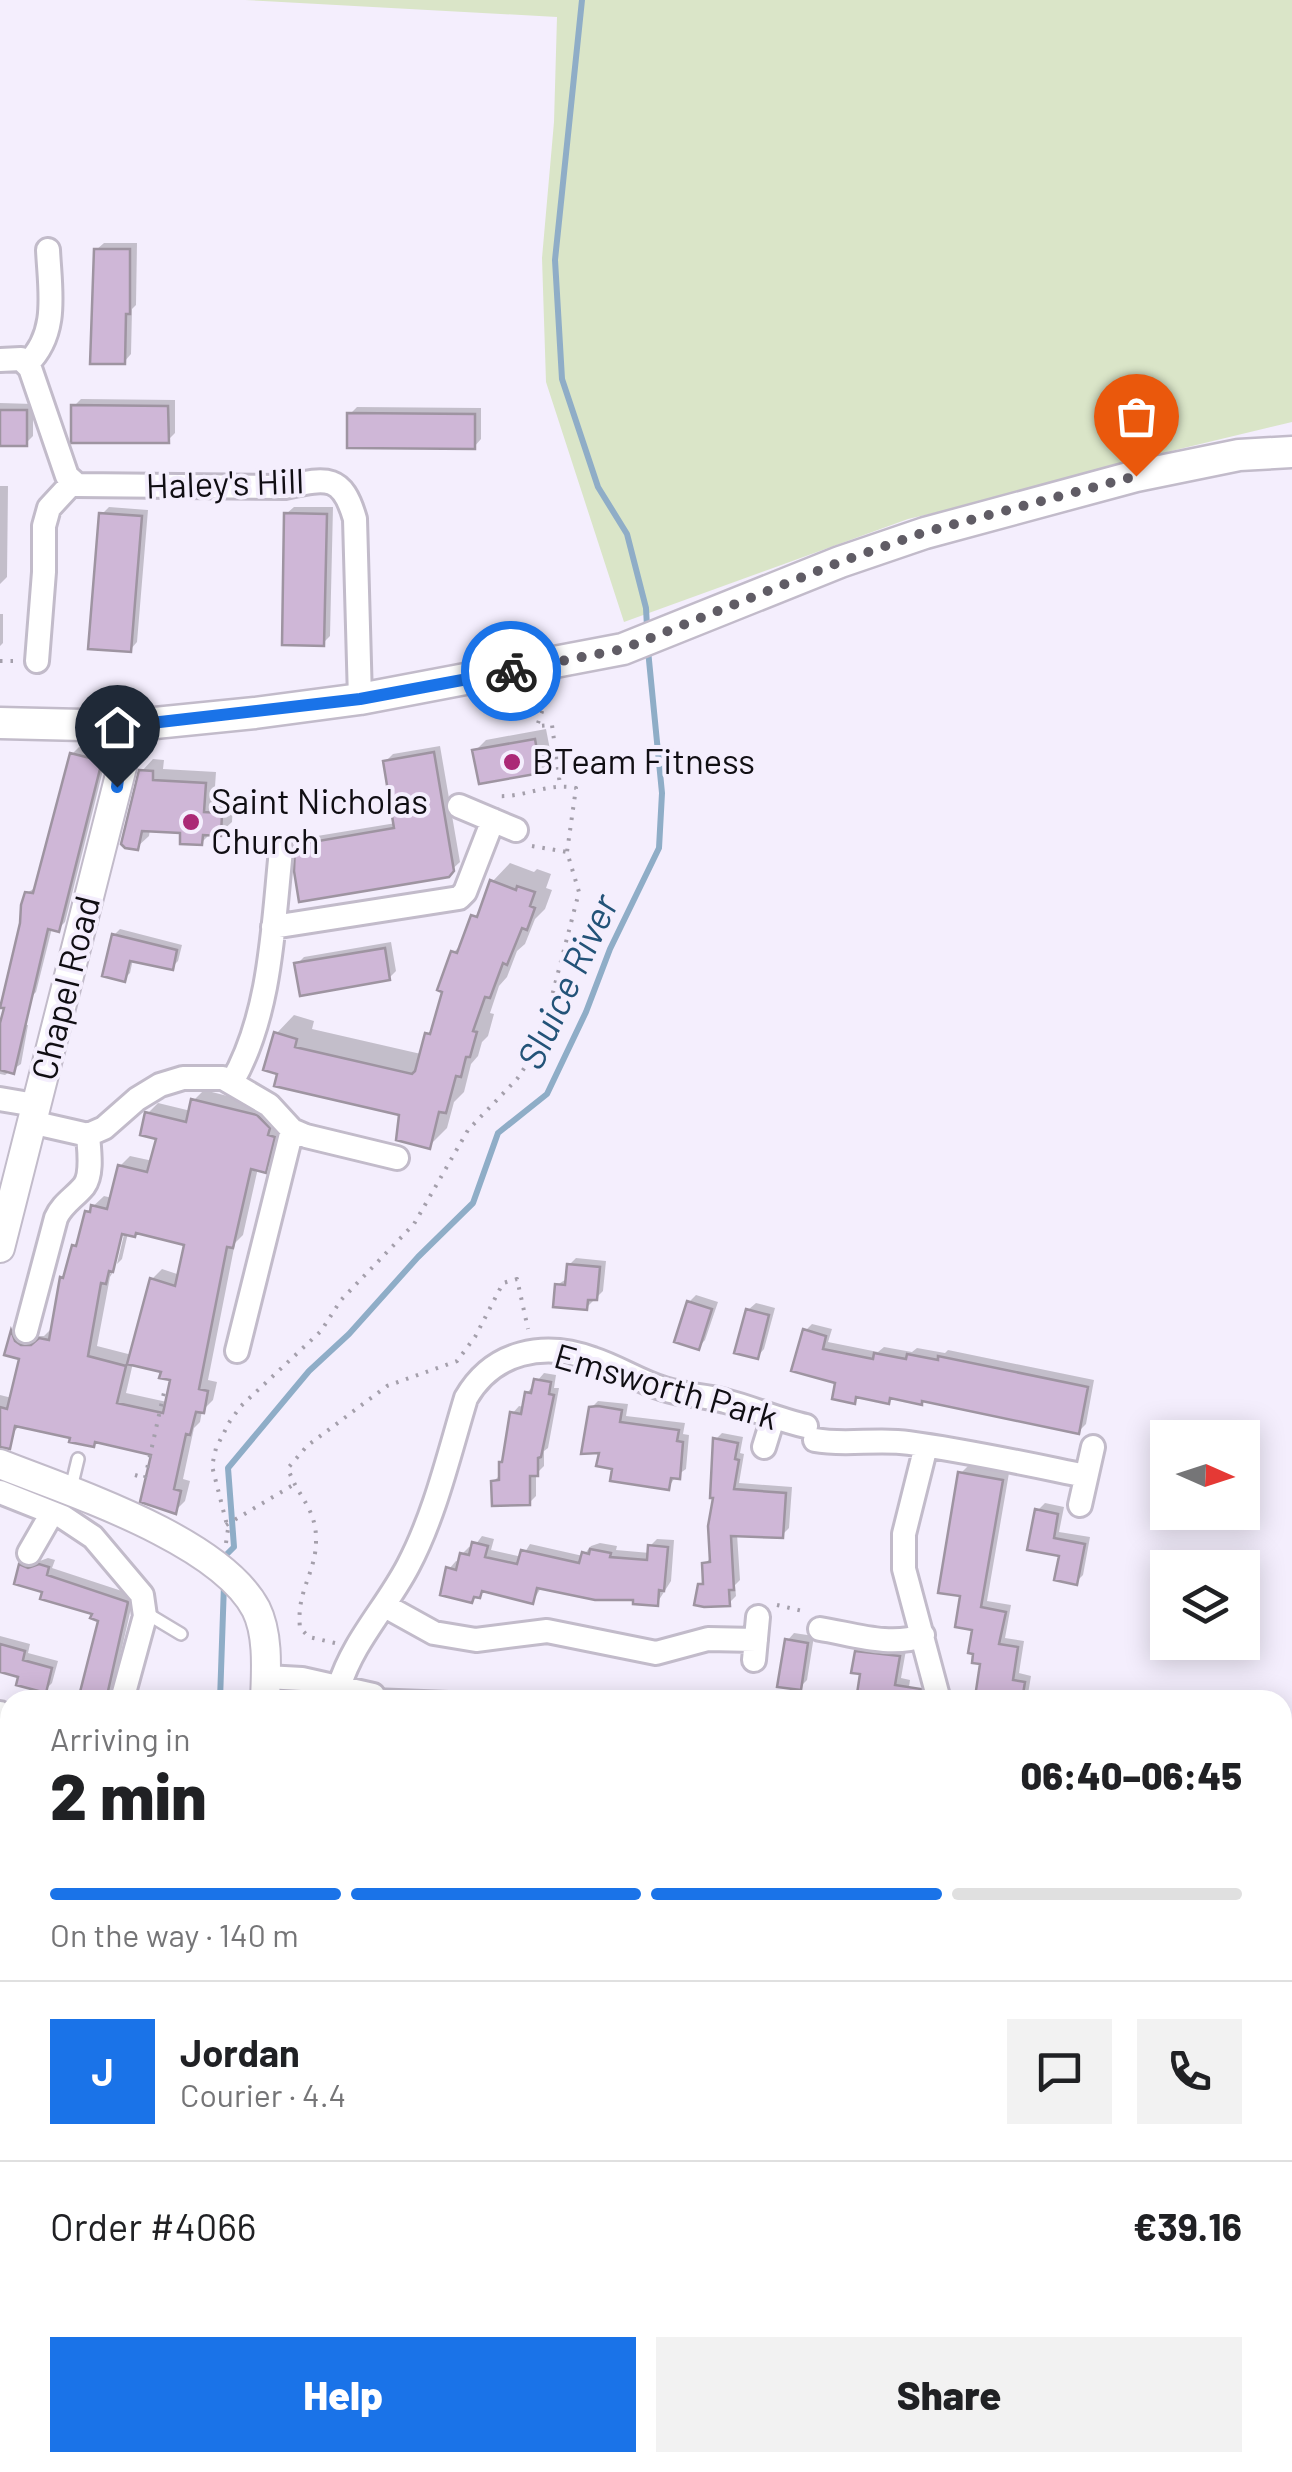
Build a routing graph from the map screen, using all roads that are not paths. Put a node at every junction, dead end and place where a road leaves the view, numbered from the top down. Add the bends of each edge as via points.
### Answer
1 (48, 250) dead end
2 (0, 360) edge
3 (28, 364) junction
4 (1292, 452) edge
5 (73, 482) junction
6 (36, 661) dead end
7 (360, 699) junction
8 (0, 723) edge
9 (125, 726) junction
10 (459, 806) dead end
11 (493, 808) junction
12 (516, 830) road end
13 (280, 850) dead end
14 (273, 927) junction
15 (232, 1082) junction
16 (0, 1099) edge
17 (33, 1114) junction
18 (292, 1130) junction
19 (88, 1135) junction
20 (397, 1158) dead end
21 (0, 1248) edge
22 (26, 1331) dead end
23 (237, 1351) dead end
24 (772, 1418) junction
25 (764, 1446) dead end
26 (926, 1446) junction
27 (1093, 1446) dead end
28 (78, 1459) dead end
29 (0, 1464) edge
30 (1086, 1476) junction
31 (0, 1492) edge
32 (62, 1502) junction
33 (1080, 1506) dead end
34 (29, 1554) dead end
35 (386, 1604) junction
36 (146, 1612) junction
37 (820, 1629) dead end
38 (181, 1634) dead end
39 (923, 1635) junction
40 (756, 1639) dead end
41 (339, 1687) junction
42 (266, 1688) edge
43 (125, 1690) edge
44 (352, 1690) edge
45 (937, 1690) edge

1 - 3 street via 50,326
2 - 3 street
3 - 5 street
4 - 7 main road via 1239,454 1136,476 925,532 623,649
5 - 6 street via 49,508 44,526
5 - 7 street, Haley's Hill via 336,484 348,494 355,520
7 - 9 main road
8 - 9 main road
9 - 17 street, Chapel Road via 122,767
10 - 11 street
11 - 12 street
11 - 14 street via 459,898
13 - 14 street
14 - 15 street via 255,1030
15 - 18 street
15 - 19 street via 201,1077 160,1085
16 - 17 street
17 - 19 street
17 - 21 street, Chapel Road
18 - 20 street
18 - 23 street
19 - 22 street via 88,1178 56,1218
24 - 25 street
24 - 26 street, Emsworth Park via 838,1444
24 - 35 street, Emsworth Park via 663,1389 578,1354 533,1351 496,1363 466,1398 425,1530
26 - 30 street, Emsworth Park
26 - 39 street via 904,1534 904,1569
27 - 30 street
28 - 32 lane
29 - 32 street
30 - 33 street
31 - 32 street
32 - 34 street
32 - 36 street via 142,1595
32 - 42 street via 189,1546 230,1578 256,1610
35 - 40 street via 424,1629 476,1640 547,1631 656,1653 708,1640
35 - 41 street, Emsworth Park via 352,1652
36 - 38 lane
36 - 43 street
37 - 39 street via 894,1641
39 - 45 street
41 - 42 street via 302,1679
41 - 44 street

